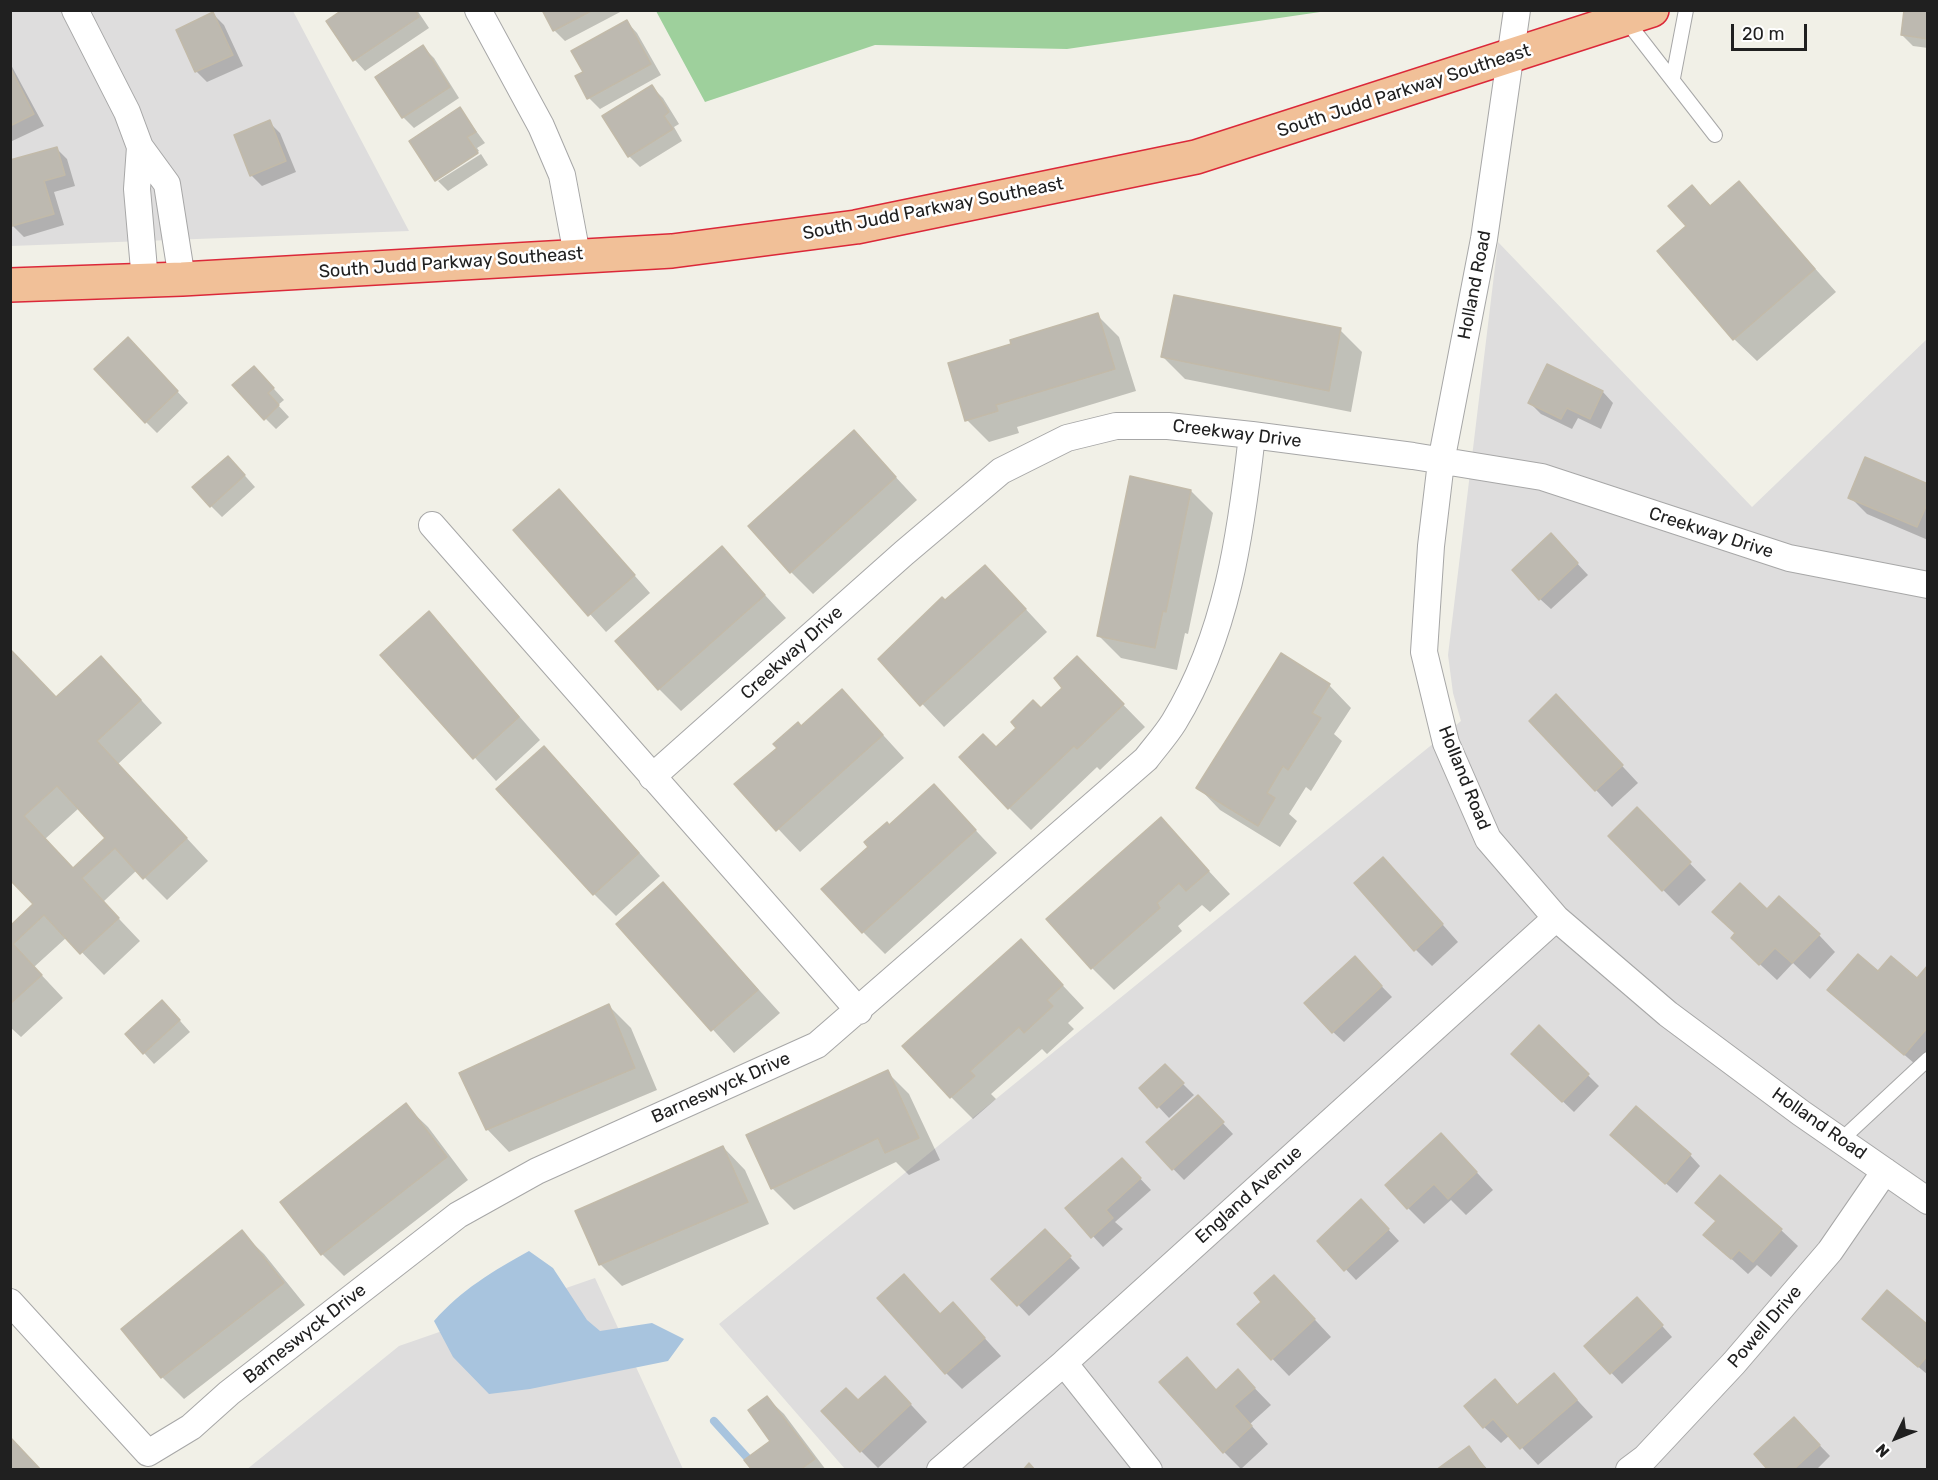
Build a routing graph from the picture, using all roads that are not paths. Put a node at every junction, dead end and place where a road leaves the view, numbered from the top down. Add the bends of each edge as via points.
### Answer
1 (75, 10) edge
2 (478, 10) edge
3 (1517, 10) edge
4 (1686, 10) edge
5 (1638, 15) edge
6 (1511, 56) junction
7 (1673, 78) junction
8 (1715, 135) dead end
9 (140, 147) junction
10 (577, 255) junction
11 (182, 279) junction
12 (145, 281) junction
13 (10, 285) edge
14 (1252, 435) junction
15 (1441, 462) junction
16 (432, 525) dead end
17 (1928, 585) edge
18 (652, 777) junction
19 (1556, 918) junction
20 (859, 1011) junction
21 (1928, 1059) edge
22 (1841, 1140) junction
23 (1885, 1171) junction
24 (1928, 1201) edge
25 (10, 1302) edge
26 (1064, 1363) junction
27 (940, 1470) edge
28 (1149, 1470) edge
29 (1629, 1470) edge

1 - 9 street via 127,112
2 - 10 street via 541,126 562,175
3 - 6 street, Holland Road
4 - 7 lane
5 - 6 highway, South Judd Parkway Southeast
5 - 7 lane
6 - 10 highway, South Judd Parkway Southeast via 1196,157 856,227 672,251
6 - 15 street, Holland Road via 1484,239
7 - 8 lane
9 - 11 street via 167,184
9 - 12 street via 137,189
10 - 11 highway, South Judd Parkway Southeast
11 - 12 highway, South Judd Parkway Southeast
12 - 13 highway, South Judd Parkway Southeast
14 - 15 street, Creekway Drive
14 - 18 street, Creekway Drive via 1168,426 1116,426 1066,438 1001,471
14 - 20 street, Barneswyck Drive via 1234,568 1210,648 1174,722 1146,759
15 - 17 street, Creekway Drive via 1542,477 1789,558
15 - 19 street, Holland Road via 1424,652 1446,743 1488,839
16 - 18 street
18 - 20 street
19 - 22 street, Holland Road via 1668,1014
19 - 26 street, England Avenue
20 - 25 street, Barneswyck Drive via 817,1045 537,1171 458,1215 191,1427 148,1453
21 - 22 lane
22 - 23 street, Holland Road
23 - 24 street, Holland Road
23 - 29 street, Powell Drive via 1830,1251 1734,1363 1645,1458
26 - 27 street, England Avenue
26 - 28 street

